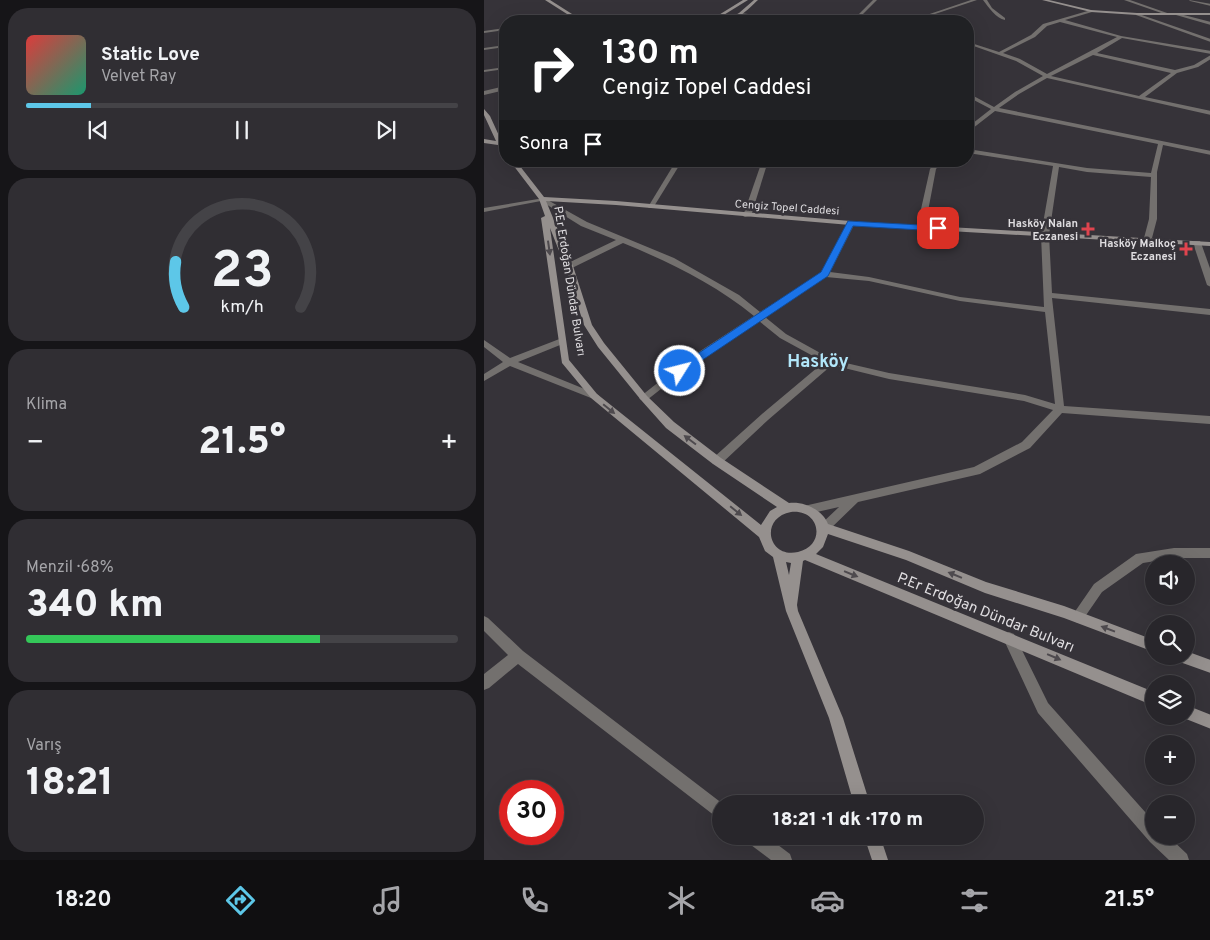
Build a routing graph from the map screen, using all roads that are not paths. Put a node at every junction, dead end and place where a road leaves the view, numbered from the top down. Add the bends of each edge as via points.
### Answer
1 (547, 0) edge
2 (746, 0) edge
3 (756, 0) edge
4 (876, 0) edge
5 (975, 0) edge
6 (985, 0) edge
7 (1044, 0) edge
8 (1126, 0) edge
9 (1191, 0) edge
10 (1210, 5) edge
11 (1091, 11) junction
12 (740, 14) joint
13 (1137, 14) junction
14 (1168, 14) junction
15 (1177, 14) junction
16 (1210, 14) edge
17 (571, 15) edge
18 (722, 15) edge
19 (748, 15) edge
20 (861, 15) edge
21 (929, 15) edge
22 (1004, 19) dead end
23 (1062, 21) junction
24 (1210, 24) edge
25 (499, 30) edge
26 (484, 32) edge
27 (1121, 37) junction
28 (1210, 41) edge
29 (974, 46) edge
30 (499, 47) edge
31 (484, 49) edge
32 (998, 54) junction
33 (1093, 54) junction
34 (1210, 55) edge
35 (1196, 66) junction
36 (1203, 67) dead end
37 (499, 69) edge
38 (484, 71) edge
39 (1175, 72) junction
40 (1048, 77) junction
41 (499, 89) edge
42 (484, 93) edge
43 (1140, 97) junction
44 (974, 98) edge
45 (994, 109) junction
46 (484, 111) edge
47 (1210, 113) edge
48 (974, 125) edge
49 (484, 142) edge
50 (1161, 142) junction
51 (498, 143) joint
52 (974, 152) edge
53 (1210, 153) edge
54 (1056, 166) junction
55 (518, 167) edge
56 (675, 167) edge
57 (763, 167) edge
58 (935, 167) edge
59 (1154, 175) junction
60 (542, 199) junction
61 (651, 207) junction
62 (484, 210) edge
63 (747, 216) junction
64 (851, 223) junction
65 (921, 227) junction
66 (1045, 235) junction
67 (1148, 238) junction
68 (622, 240) junction
69 (1197, 243) junction
70 (1210, 244) edge
71 (569, 266) junction
72 (825, 274) junction
73 (1210, 285) edge
74 (1048, 296) junction
75 (1049, 310) junction
76 (1210, 312) edge
77 (760, 316) junction
78 (562, 341) junction
79 (484, 343) edge
80 (509, 362) junction
81 (830, 362) junction
82 (484, 378) edge
83 (594, 396) junction
84 (644, 398) junction
85 (1060, 409) junction
86 (1210, 420) edge
87 (717, 461) junction
88 (855, 498) junction
89 (788, 508) junction
90 (808, 509) junction
91 (824, 528) junction
92 (764, 534) junction
93 (1210, 553) edge
94 (778, 554) junction
95 (801, 556) junction
96 (792, 611) junction
97 (1078, 617) junction
98 (484, 622) edge
99 (1009, 638) junction
100 (1145, 643) edge
101 (518, 656) junction
102 (1195, 661) edge
103 (1210, 667) edge
104 (484, 683) edge
105 (1145, 695) edge
106 (1195, 716) edge
107 (1210, 722) edge
108 (859, 795) edge
109 (712, 805) edge
110 (1145, 824) edge
111 (765, 845) edge
112 (875, 845) edge
113 (1165, 845) edge
114 (784, 860) edge
115 (880, 860) edge
116 (1181, 860) edge

1 - 17 main road
2 - 18 main road
3 - 12 main road
4 - 20 street
5 - 21 street
6 - 22 street via 990,9
7 - 11 main road
8 - 14 street
9 - 10 street
11 - 13 main road
11 - 23 street
12 - 19 street
13 - 14 main road
13 - 28 street
14 - 15 main road
15 - 16 main road
15 - 24 street
23 - 27 street
23 - 32 street via 1045,25 1033,36
25 - 26 street
27 - 33 street
27 - 34 street
29 - 32 street
30 - 31 street
32 - 40 street via 1018,60
33 - 39 street
33 - 40 street
34 - 35 street
35 - 36 street
35 - 39 street
37 - 38 street
39 - 43 street
40 - 43 street
40 - 45 street
41 - 42 street
43 - 47 street
44 - 45 street
45 - 48 street
45 - 50 street
46 - 51 main road via 492,123
49 - 51 street
50 - 53 street
50 - 59 street
52 - 54 street
54 - 59 street
54 - 66 street
55 - 60 main road
56 - 61 street
57 - 63 street
58 - 65 street
59 - 67 street via 1153,219
60 - 61 main road, Cengiz Topel Caddesi
60 - 62 street
60 - 68 street via 584,224
60 - 71 main road, P.Er Erdoğan Dündar Bulvarı
60 -> 78 main road, P.Er Erdoğan Dündar Bulvarı
61 - 63 main road, Cengiz Topel Caddesi
63 - 64 main road, Cengiz Topel Caddesi
64 - 65 main road, Cengiz Topel Caddesi
64 - 72 street
65 - 66 main road, Cengiz Topel Caddesi
66 - 67 main road, Cengiz Topel Caddesi
66 - 74 street
67 - 69 main road, Cengiz Topel Caddesi
68 - 71 street
68 - 77 street via 670,260 736,297
69 - 70 main road, Cengiz Topel Caddesi
69 - 73 street
71 - 84 main road, P.Er Erdoğan Dündar Bulvarı via 588,325
72 - 75 street via 869,279 960,299
72 - 77 street
74 - 75 street
74 - 76 street
75 - 85 street
77 - 81 street via 783,336
77 - 84 street via 692,361
78 - 80 street
78 - 83 main road, P.Er Erdoğan Dündar Bulvarı via 565,360
79 - 80 street
80 - 82 street
80 - 83 street
81 - 85 street via 889,376 1025,398
81 - 87 street
83 -> 92 main road, P.Er Erdoğan Dündar Bulvarı
87 -> 84 main road, P.Er Erdoğan Dündar Bulvarı via 670,425
85 - 86 street
85 - 88 street via 1026,445 976,472
87 - 89 main road, P.Er Erdoğan Dündar Bulvarı
88 - 90 street
88 - 91 street
89 - 90 main road
89 - 92 main road via 771,517
90 - 91 main road via 822,520
91 - 95 main road via 820,544
97 -> 91 main road, P.Er Erdoğan Dündar Bulvarı
92 - 94 main road via 770,549
93 - 97 street via 1174,553 1140,558 1098,588
94 - 95 main road
94 - 96 main road
95 - 96 main road
95 -> 99 main road, P.Er Erdoğan Dündar Bulvarı
96 - 108 main road via 836,718
100 -> 97 main road, P.Er Erdoğan Dündar Bulvarı
98 - 101 street
99 -> 105 main road, P.Er Erdoğan Dündar Bulvarı
99 - 110 street via 1043,708
101 - 104 street
101 - 109 street
102 - 103 main road
106 - 107 main road
111 - 114 street
112 - 115 main road
113 - 116 street

